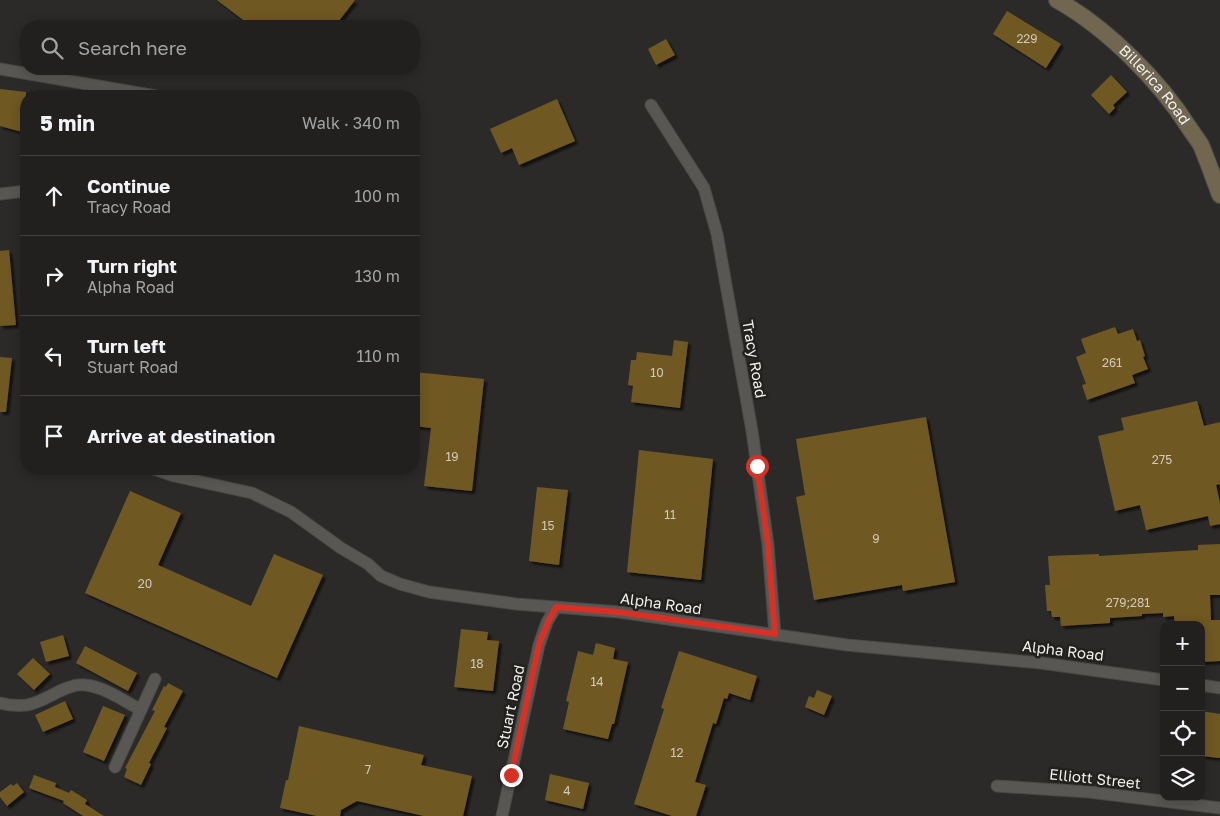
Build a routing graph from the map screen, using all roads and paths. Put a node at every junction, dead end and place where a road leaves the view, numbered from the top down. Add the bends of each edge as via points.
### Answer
1 (1057, 0) edge
2 (0, 70) edge
3 (20, 73) edge
4 (30, 75) edge
5 (120, 90) edge
6 (651, 105) dead end
7 (20, 192) edge
8 (0, 194) edge
9 (1220, 195) edge
10 (171, 475) edge
11 (556, 607) junction
12 (775, 634) junction
13 (155, 679) dead end
14 (1160, 679) edge
15 (1205, 686) edge
16 (1220, 688) edge
17 (0, 703) edge
18 (141, 710) junction
19 (115, 767) dead end
20 (997, 786) dead end
21 (1220, 808) edge
22 (502, 816) edge

1 - 9 main road, Billerica Road via 1117,43 1161,90 1200,144
2 - 3 street
4 - 5 street
6 - 12 street, Tracy Road via 704,188 717,234 757,466 768,545
7 - 8 street
10 - 11 street, Alpha Road via 262,497 291,512 381,576 400,584 428,592
11 - 12 street, Alpha Road via 618,612
11 - 22 street, Stuart Road via 539,644
12 - 14 street, Alpha Road via 847,645 1038,662
13 - 18 street
15 - 16 street
17 - 18 street via 30,704 83,685 104,691
18 - 19 street
20 - 21 street, Elliott Street via 1089,792

